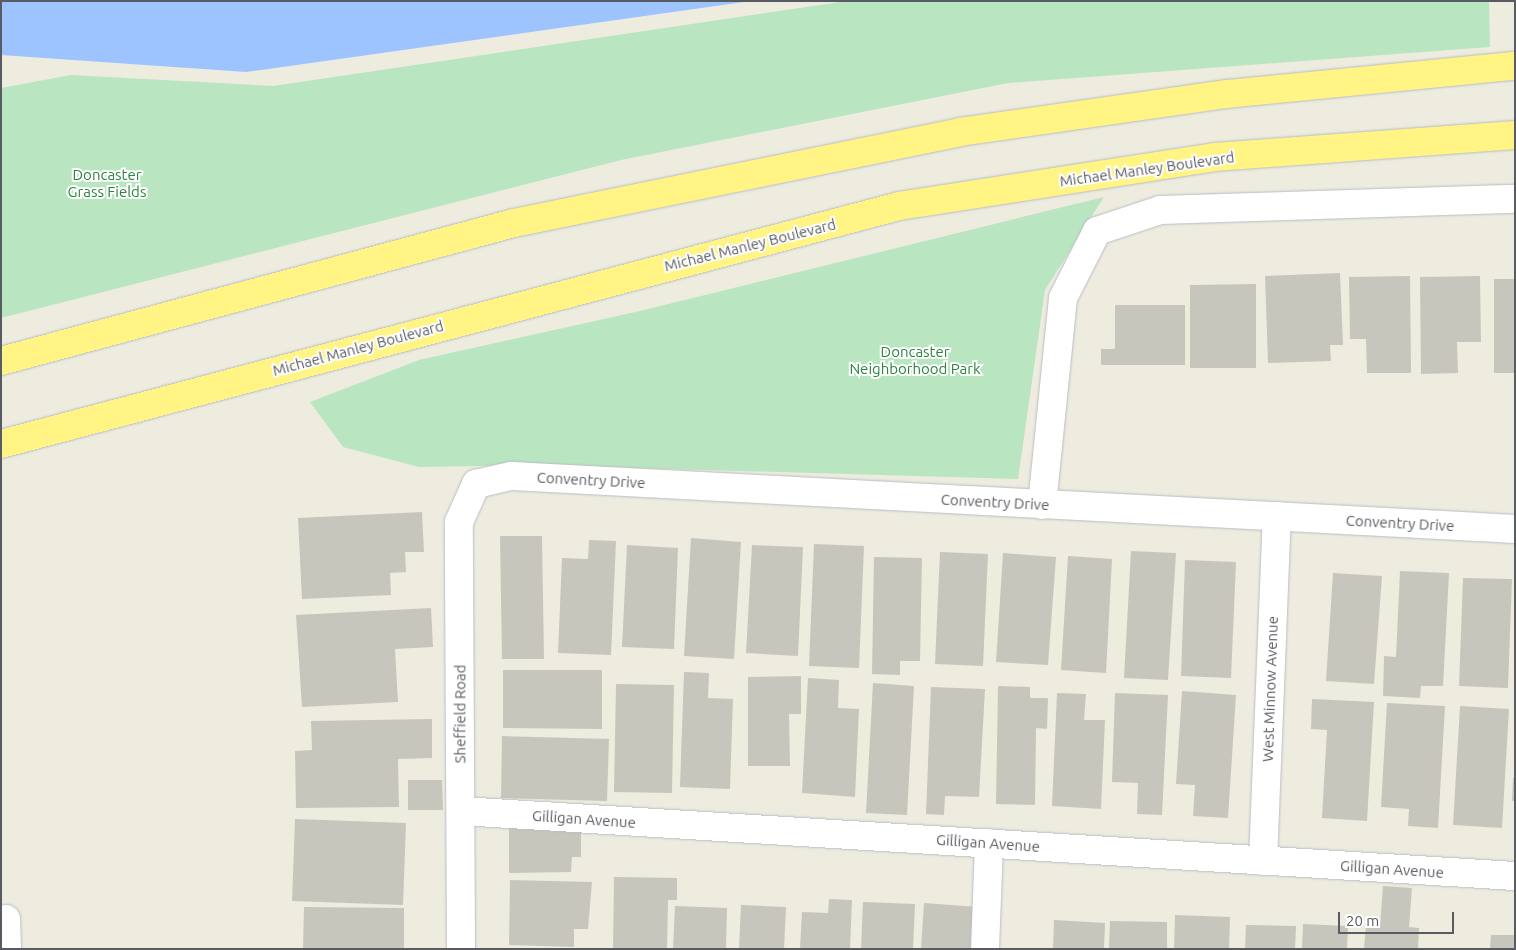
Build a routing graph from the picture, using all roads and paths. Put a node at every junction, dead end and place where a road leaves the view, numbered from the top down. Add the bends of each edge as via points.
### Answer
1 (1515, 66) edge
2 (1515, 135) edge
3 (1515, 199) edge
4 (1, 361) edge
5 (1, 444) edge
6 (476, 484) joint
7 (1042, 504) junction
8 (1277, 516) junction
9 (1515, 528) edge
10 (461, 811) junction
11 (989, 843) junction
12 (1263, 861) junction
13 (1515, 876) edge
14 (6, 919) dead end
15 (6, 949) edge
16 (461, 949) edge
17 (985, 949) edge

1 - 4 highway via 1227,94 960,132 514,223
2 - 5 highway, Michael Manley Boulevard via 1215,157 900,206
3 - 7 street via 1160,210 1097,231 1062,298
6 - 7 street, Conventry Drive via 512,476
6 - 10 street, Sheffield Road via 459,522
7 - 8 street, Conventry Drive
8 - 9 street, Conventry Drive
8 - 12 street, West Minnow Avenue
10 - 11 street, Gilligan Avenue
10 - 16 street, Sheffield Road
11 - 12 street, Gilligan Avenue
11 - 17 street
12 - 13 street, Gilligan Avenue
14 - 15 street

